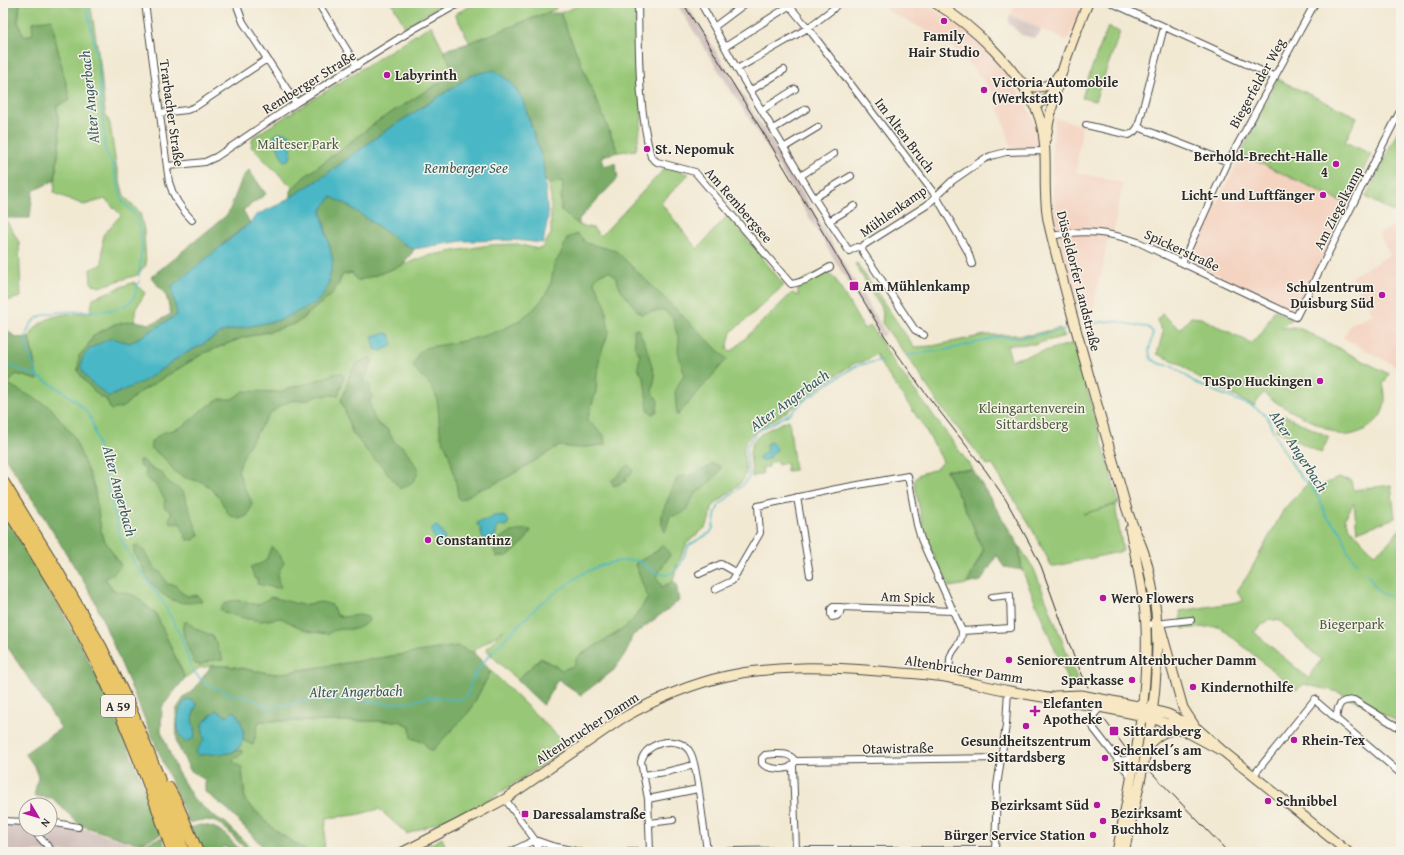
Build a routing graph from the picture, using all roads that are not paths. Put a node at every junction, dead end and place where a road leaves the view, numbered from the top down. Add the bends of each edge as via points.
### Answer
1 (145, 3) edge
2 (236, 3) edge
3 (318, 3) edge
4 (460, 3) edge
5 (638, 3) edge
6 (706, 3) edge
7 (746, 3) edge
8 (838, 3) edge
9 (934, 3) edge
10 (1088, 3) edge
11 (1112, 3) edge
12 (1315, 3) edge
13 (788, 4) edge
14 (714, 27) junction
15 (1164, 27) junction
16 (808, 28) junction
17 (725, 47) junction
18 (267, 59) junction
19 (357, 66) junction
20 (1063, 66) junction
21 (738, 69) junction
22 (784, 70) dead end
23 (1276, 77) junction
24 (1018, 80) junction
25 (1057, 86) junction
26 (795, 90) dead end
27 (750, 91) junction
28 (296, 103) junction
29 (1034, 106) junction
30 (806, 109) dead end
31 (1401, 109) edge
32 (762, 110) junction
33 (160, 113) junction
34 (1086, 125) dead end
35 (818, 127) dead end
36 (1138, 127) junction
37 (773, 129) junction
38 (785, 147) junction
39 (1045, 149) junction
40 (834, 154) dead end
41 (1228, 162) junction
42 (168, 166) junction
43 (802, 175) junction
44 (851, 176) dead end
45 (936, 196) junction
46 (814, 198) junction
47 (854, 206) dead end
48 (192, 220) dead end
49 (829, 221) junction
50 (1052, 236) junction
51 (862, 248) junction
52 (1182, 263) junction
53 (972, 264) dead end
54 (830, 267) dead end
55 (1296, 317) joint
56 (924, 335) dead end
57 (3, 483) edge
58 (797, 497) junction
59 (3, 501) edge
60 (1126, 508) junction
61 (737, 573) junction
62 (699, 574) dead end
63 (810, 575) dead end
64 (714, 589) dead end
65 (992, 597) dead end
66 (841, 607) dead end
67 (953, 611) junction
68 (1191, 620) dead end
69 (1158, 624) junction
70 (1146, 625) junction
71 (962, 631) junction
72 (950, 678) junction
73 (1008, 690) junction
74 (1039, 696) junction
75 (1101, 708) junction
76 (1142, 712) junction
77 (1153, 714) junction
78 (1336, 719) junction
79 (1401, 728) edge
80 (1181, 729) junction
81 (1198, 729) junction
82 (1147, 746) junction
83 (147, 750) junction
84 (1224, 752) junction
85 (1135, 754) junction
86 (1002, 758) junction
87 (1117, 759) junction
88 (794, 763) junction
89 (694, 765) junction
90 (1401, 774) edge
91 (643, 775) junction
92 (1253, 776) junction
93 (1131, 777) junction
94 (1139, 787) junction
95 (698, 789) junction
96 (505, 799) junction
97 (648, 799) junction
98 (673, 820) dead end
99 (3, 821) edge
100 (18, 822) edge
101 (58, 823) edge
102 (650, 823) junction
103 (78, 827) dead end
104 (39, 837) edge
105 (535, 840) junction
106 (796, 850) junction
107 (707, 851) edge
108 (810, 851) edge
109 (884, 851) edge
110 (936, 851) edge
111 (995, 851) edge
112 (53, 852) edge
113 (173, 852) edge
114 (183, 852) edge
115 (197, 852) edge
116 (403, 852) edge
117 (510, 852) edge
118 (540, 852) edge
119 (580, 852) edge
120 (629, 852) edge
121 (642, 852) edge
122 (650, 852) edge
123 (671, 852) edge
124 (1116, 852) edge
125 (1124, 852) edge
126 (1348, 852) edge

1 - 33 street, Trarbacher Straße
2 - 18 street via 243,22
3 - 19 street
4 - 19 street, Remberger Straße
5 - 54 street, Am Rembergsee via 641,92 651,157 657,162 695,172 790,283 808,279
6 - 14 street via 703,7
7 - 14 street
8 - 16 street
9 - 24 main road, Düsseldorfer Landstraße via 977,34
10 - 20 main road
11 - 15 street
12 - 23 street, Biegerfelder Weg
13 - 16 street, Im Alten Bruch
13 - 17 street
14 - 17 street
15 - 23 street
15 - 36 street
16 - 21 street
16 - 45 street, Im Alten Bruch
17 - 21 street
18 - 28 street
18 - 33 street via 194,107
19 - 28 street, Remberger Straße
20 - 24 main road via 1053,83 1046,86 1030,87
20 - 25 main road
21 - 27 street
22 - 27 street
23 - 41 street, Biegerfelder Weg
24 - 29 main road, Düsseldorfer Landstraße
25 - 29 main road via 1049,97
25 - 39 main road
26 - 32 street
27 - 32 street
28 - 42 street, Remberger Straße via 216,157 205,162
29 - 39 main road, Düsseldorfer Landstraße via 1041,125
30 - 37 street
31 - 55 street, Am Ziegelkamp
32 - 37 street
33 - 42 street, Trarbacher Straße
34 - 36 street via 1129,135
35 - 38 street
36 - 41 street
37 - 38 street
38 - 43 street
39 - 45 street, Mühlenkamp via 1006,152 991,156 967,170
39 - 50 main road, Düsseldorfer Landstraße via 1046,205
40 - 43 street
41 - 52 street, Biegerfelder Weg
42 - 48 street, Trarbacher Straße via 174,197
43 - 46 street
44 - 46 street
45 - 51 street, Mühlenkamp via 927,205
45 - 53 street, Im Alten Bruch via 968,252
46 - 49 street
47 - 49 street
49 - 51 street via 849,251 857,247
50 - 52 street, Spickerstraße via 1075,232 1121,236
50 - 60 main road, Düsseldorfer Landstraße
51 - 56 street via 914,330
52 - 55 street, Spickerstraße
57 - 83 highway, A 59 via 101,648
58 - 61 street via 758,506 760,533
58 - 63 street
58 - 67 street via 908,476 916,525
59 - 113 highway, A 59 via 45,568 118,706 140,758
60 - 69 main road, Düsseldorfer Landstraße via 1144,551
60 - 70 main road, Düsseldorfer Landstraße
61 - 62 street via 720,564
61 - 64 street via 732,581
65 - 71 street via 1010,595 1011,628
66 - 67 street, Am Spick
67 - 71 street, Am Spick
68 - 69 street
69 - 70 street
69 - 77 main road
69 - 81 main road via 1183,708
70 - 76 main road, Düsseldorfer Landstraße via 1146,676
71 - 72 street via 958,645 951,654
72 - 73 main road, Altenbrucher Damm
72 - 96 main road, Altenbrucher Damm via 790,667 718,678 675,692 638,709
73 - 74 main road, Altenbrucher Damm
73 - 86 street
74 - 75 main road, Altenbrucher Damm
74 - 76 main road, Altenbrucher Damm via 1081,695
75 - 76 main road, Altenbrucher Damm
75 - 87 street via 1094,714 1091,724
76 - 77 main road
76 - 85 main road, Düsseldorfer Landstraße
77 - 80 main road
77 - 81 main road via 1174,716
77 - 82 main road
78 - 79 street via 1341,703 1345,700 1354,700
78 - 90 street
78 - 92 street via 1316,701
80 - 82 main road via 1162,733
80 - 84 main road
81 - 84 main road
82 - 94 main road
83 - 114 highway, A 59
83 - 115 highway via 176,803
84 - 92 main road
85 - 87 street via 1127,760
85 - 93 main road, Düsseldorfer Landstraße
86 - 88 street, Otawistraße
86 - 111 street via 997,786
87 - 93 street
88 - 88 street, Otawistraße via 788,755 765,755 762,758 762,763 768,768 789,768
88 - 106 street
89 - 91 street
89 - 91 street via 691,754 684,745 662,743 647,750 642,756
89 - 95 street
91 - 97 street
92 - 126 main road
93 - 94 street
93 - 124 main road, Düsseldorfer Landstraße
94 - 125 main road
95 - 97 street
95 - 107 street
96 - 105 street
96 - 116 main road, Altenbrucher Damm
97 - 102 street
98 - 102 street
99 - 100 street
101 - 103 street
102 - 122 street
104 - 112 street
105 - 117 street
105 - 118 street
105 - 119 street
106 - 107 street
106 - 108 street
107 - 123 street
108 - 109 street
109 - 110 street
110 - 111 street
120 - 121 street

